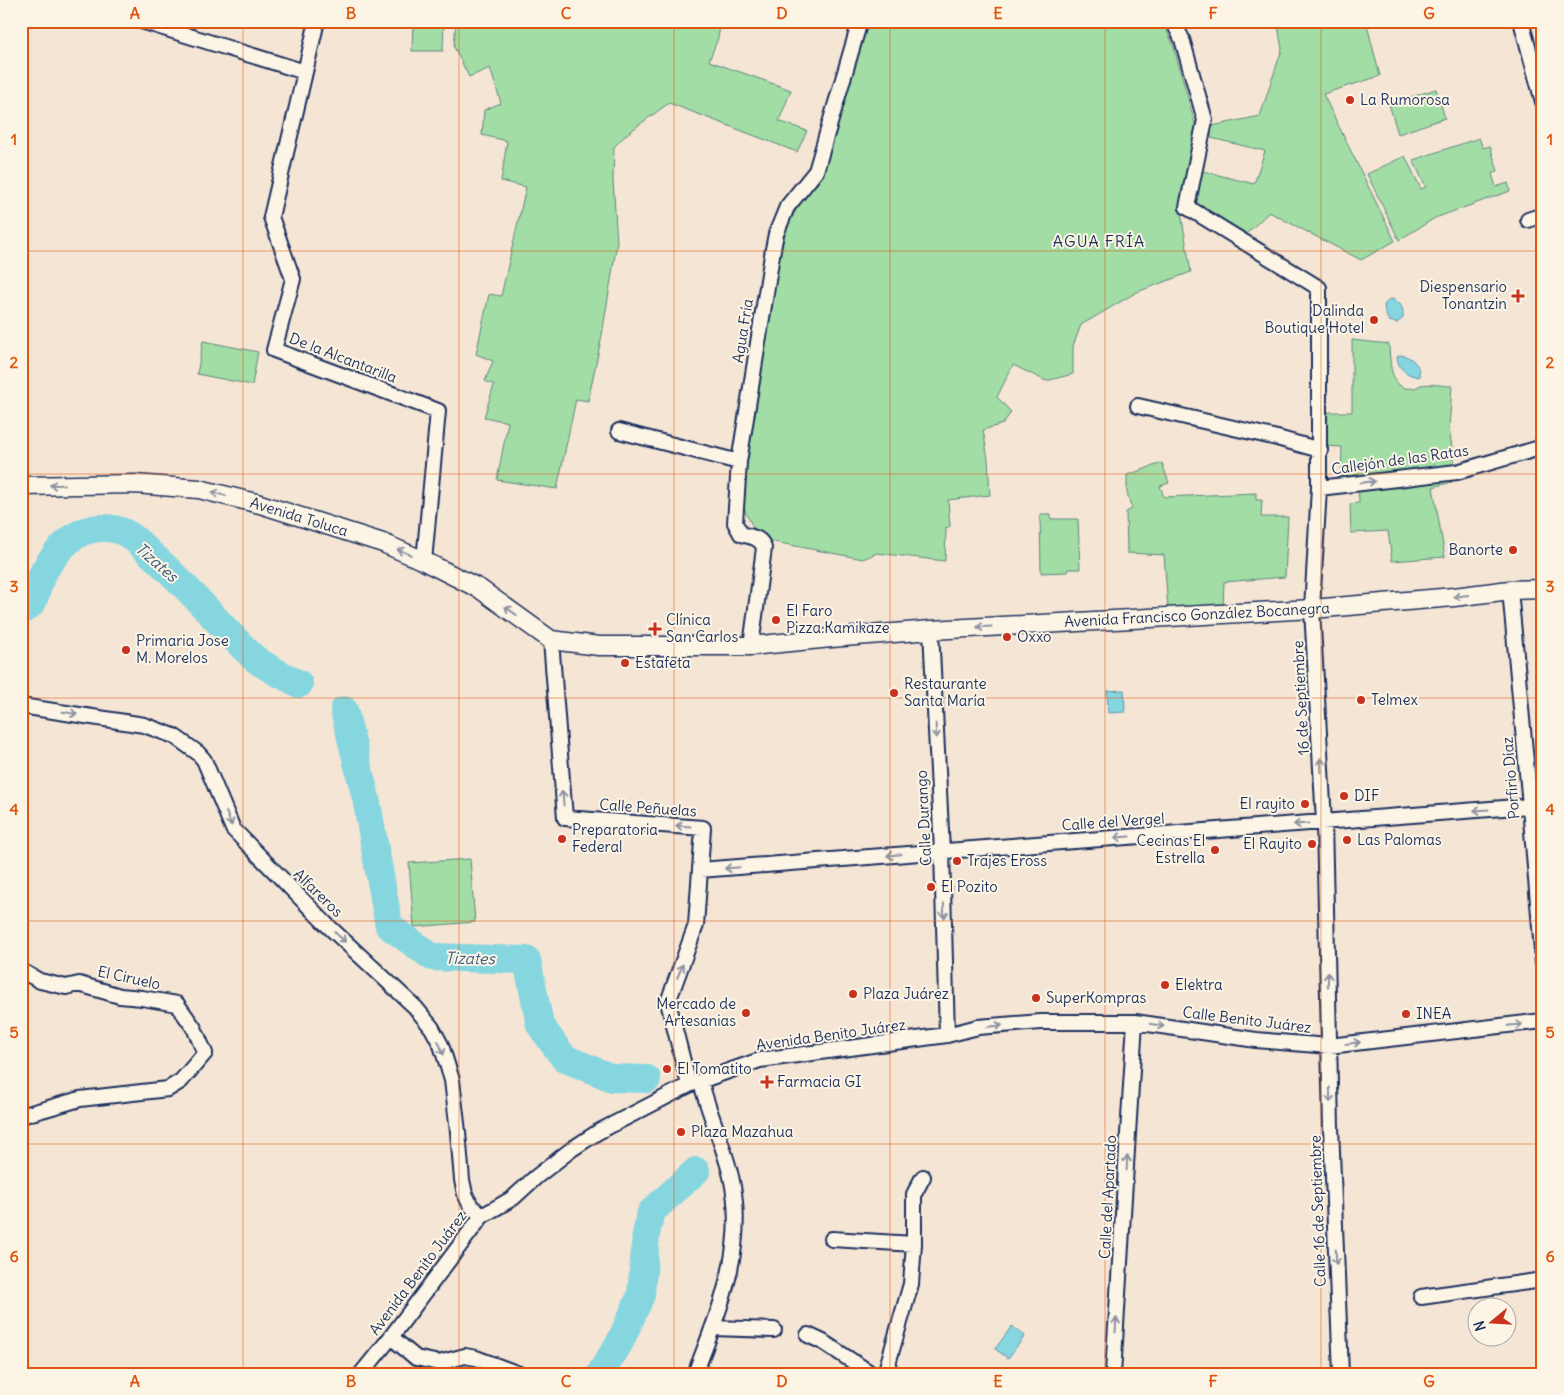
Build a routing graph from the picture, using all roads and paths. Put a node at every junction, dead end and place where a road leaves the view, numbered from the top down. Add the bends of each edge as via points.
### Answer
1 (141, 21) edge
2 (317, 21) edge
3 (860, 21) edge
4 (1173, 21) edge
5 (1520, 21) edge
6 (305, 72) junction
7 (1543, 102) edge
8 (1543, 215) edge
9 (1528, 220) dead end
10 (1138, 406) dead end
11 (619, 431) dead end
12 (1543, 447) edge
13 (1320, 450) junction
14 (739, 462) junction
15 (21, 486) edge
16 (1319, 488) junction
17 (424, 561) junction
18 (1543, 589) edge
19 (1510, 590) junction
20 (1312, 609) junction
21 (931, 630) junction
22 (551, 640) junction
23 (751, 646) junction
24 (21, 706) edge
25 (1543, 781) edge
26 (1528, 783) junction
27 (1529, 806) junction
28 (1324, 822) junction
29 (942, 851) junction
30 (700, 870) junction
31 (1543, 963) edge
32 (22, 971) edge
33 (1543, 1021) edge
34 (1135, 1022) junction
35 (947, 1035) junction
36 (1329, 1046) junction
37 (695, 1083) junction
38 (21, 1116) edge
39 (923, 1177) dead end
40 (482, 1216) junction
41 (832, 1239) dead end
42 (914, 1244) junction
43 (1543, 1280) edge
44 (1420, 1297) dead end
45 (712, 1328) junction
46 (774, 1330) dead end
47 (808, 1335) dead end
48 (391, 1336) junction
49 (360, 1374) edge
50 (519, 1374) edge
51 (695, 1374) edge
52 (872, 1374) edge
53 (885, 1374) edge
54 (1113, 1374) edge
55 (1342, 1374) edge

1 - 6 street
2 - 6 street, De la Alcantarilla
3 - 14 street, Agua Fría via 816,171 787,207 776,234
4 - 13 street, 16 de Septiembre via 1182,39 1206,120 1187,207 1319,288
5 - 7 street
6 - 17 street, De la Alcantarilla via 271,217 293,279 274,350 438,411
8 - 9 street
10 - 13 street
11 - 14 street
16 -> 12 street, Callejón de las Ratas via 1456,472
13 - 16 street, 16 de Septiembre
14 - 23 street, Agua Fría via 736,527 741,534 760,541 764,548
17 -> 15 street, Avenida Toluca via 383,543 200,488 135,484
16 - 20 street, 16 de Septiembre
22 -> 17 street, Avenida Toluca via 480,588
18 - 19 street, Avenida Francisco González Bocanegra
19 -> 20 street, Avenida Francisco González Bocanegra
19 - 26 street, Porfirio Díaz
20 -> 21 street, Avenida Francisco González Bocanegra
28 -> 20 street, 16 de Septiembre
21 - 23 street, Avenida Francisco González Bocanegra
21 -> 29 street, Calle Durango
22 - 23 street, Avenida Francisco González Bocanegra via 599,646
30 -> 22 street, Calle Peñuelas via 703,828 565,818
24 -> 40 street, Alfareros via 144,725 174,736 198,753 233,829 325,923 415,1007 432,1028 452,1080 465,1194 471,1206
25 - 26 street
26 - 27 street, Porfirio Díaz
27 -> 28 street, Calle del Vergel
27 - 31 street, Porfirio Díaz
28 -> 29 street, Calle del Vergel
36 -> 28 street, 16 de Septiembre
29 -> 30 street, Calle del Vergel
29 -> 35 street, Calle Durango
37 -> 30 street, Calle Peñuelas via 668,1002 696,925
32 - 38 street, El Ciruelo via 40,981 66,987 79,984 120,996 178,1004 205,1053 181,1081 168,1089 80,1099
36 -> 33 street, Calle Benito Juárez
35 -> 34 street, Calle Benito Juárez via 978,1028 1041,1022
34 -> 36 street, Calle Benito Juárez via 1256,1040
54 -> 34 street, Calle del Apartado
35 - 37 street, Avenida Benito Juárez via 760,1060
36 -> 55 street, Calle 16 de Septiembre
37 - 40 street, Avenida Benito Juárez via 598,1132 513,1198
37 - 45 street, Calle Peñuelas via 731,1178 736,1215 733,1258
39 - 42 street via 914,1194
40 - 48 street, Avenida Benito Juárez
41 - 42 street
42 - 53 street via 911,1284
43 - 44 street
45 - 46 street
45 - 51 street, Calle Peñuelas
47 - 52 street
48 - 49 street, Avenida Benito Juárez
48 - 50 street via 416,1358 438,1363 465,1356

